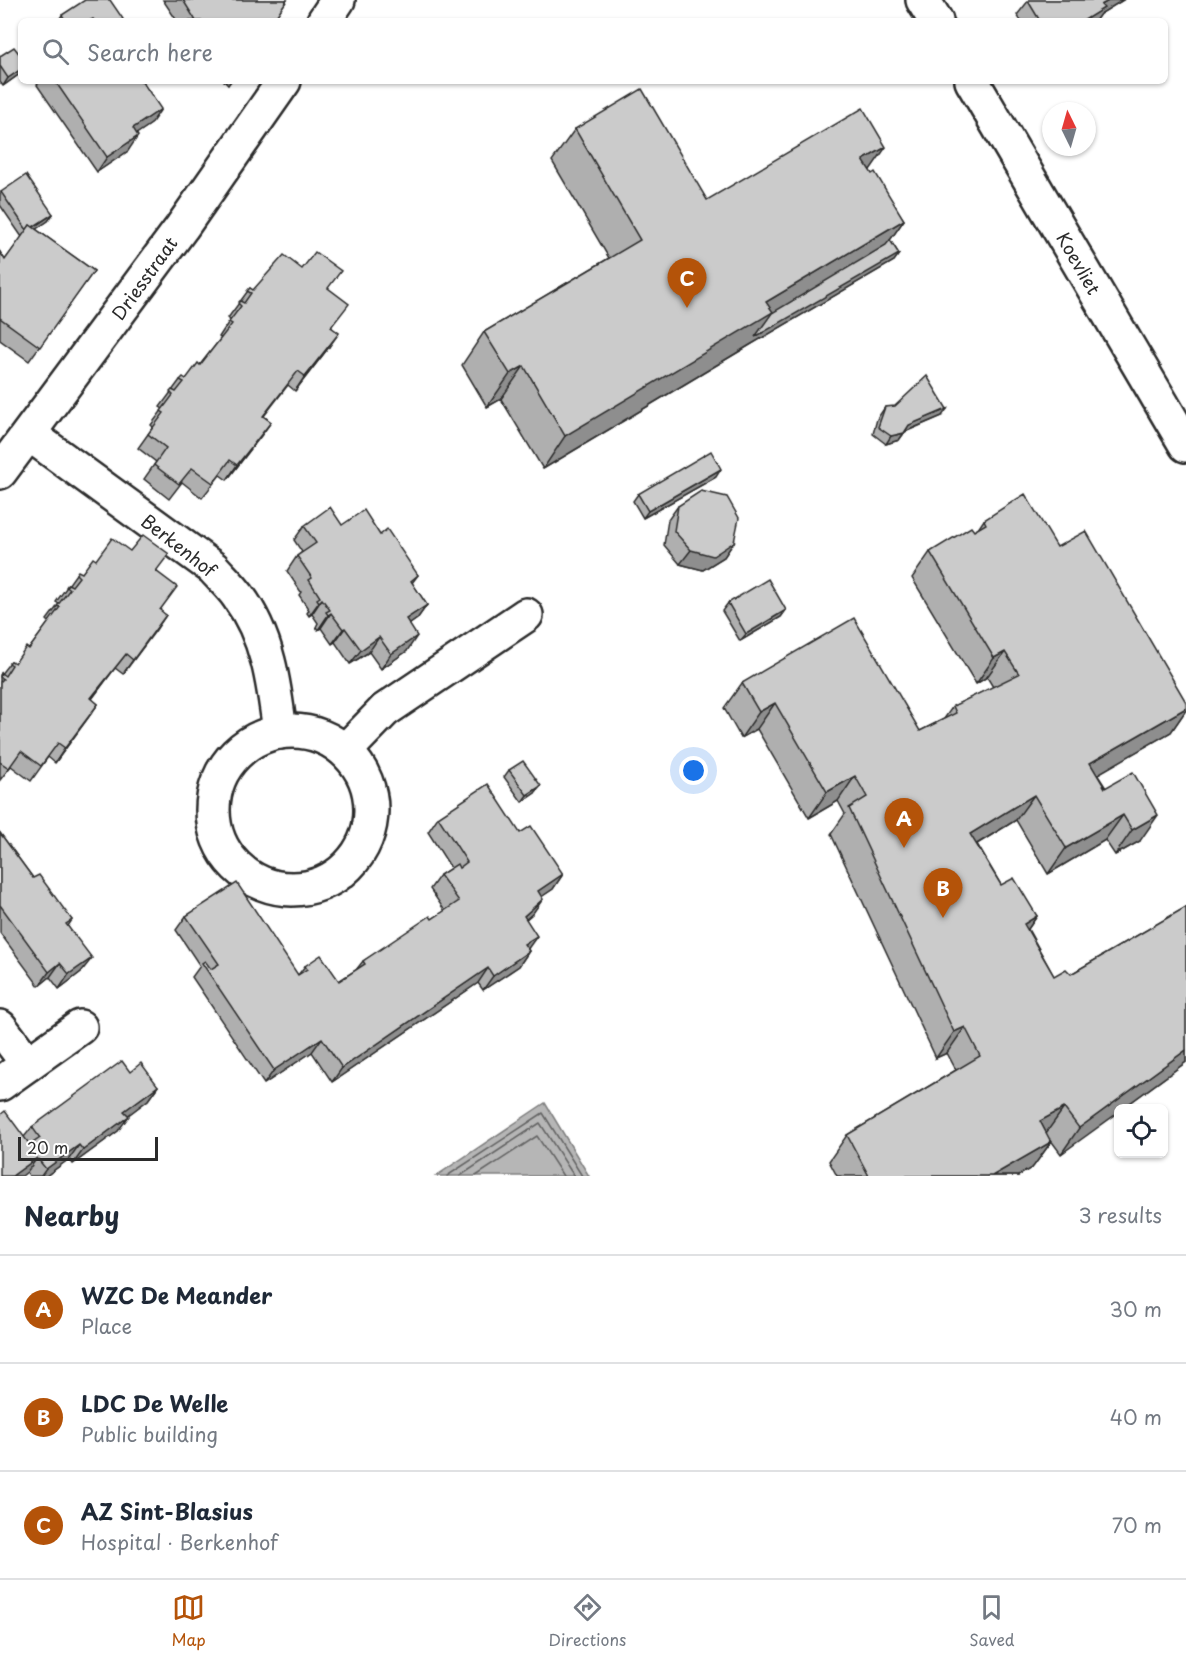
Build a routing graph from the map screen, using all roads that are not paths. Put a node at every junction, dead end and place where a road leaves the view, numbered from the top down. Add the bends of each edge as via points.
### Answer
1 (338, 0) edge
2 (923, 0) edge
3 (326, 18) edge
4 (934, 18) edge
5 (282, 84) edge
6 (974, 84) edge
7 (29, 434) junction
8 (1186, 445) edge
9 (0, 472) edge
10 (526, 615) dead end
11 (280, 732) junction
12 (347, 749) junction
13 (0, 1027) edge
14 (80, 1027) dead end
15 (28, 1064) junction
16 (0, 1084) edge

1 - 3 street
2 - 4 street
5 - 7 street, Driesstraat
6 - 8 street, Koevliet
7 - 9 street, Driesstraat
7 - 11 street, Berkenhof via 213,568 238,595 259,630 274,683
10 - 12 street via 386,710
11 - 12 street via 313,734
11 - 12 street via 260,737 237,752 215,791 213,815 219,840 247,876 284,891 325,882 355,860 364,845 371,807 367,785
13 - 15 street
14 - 15 street
15 - 16 street

